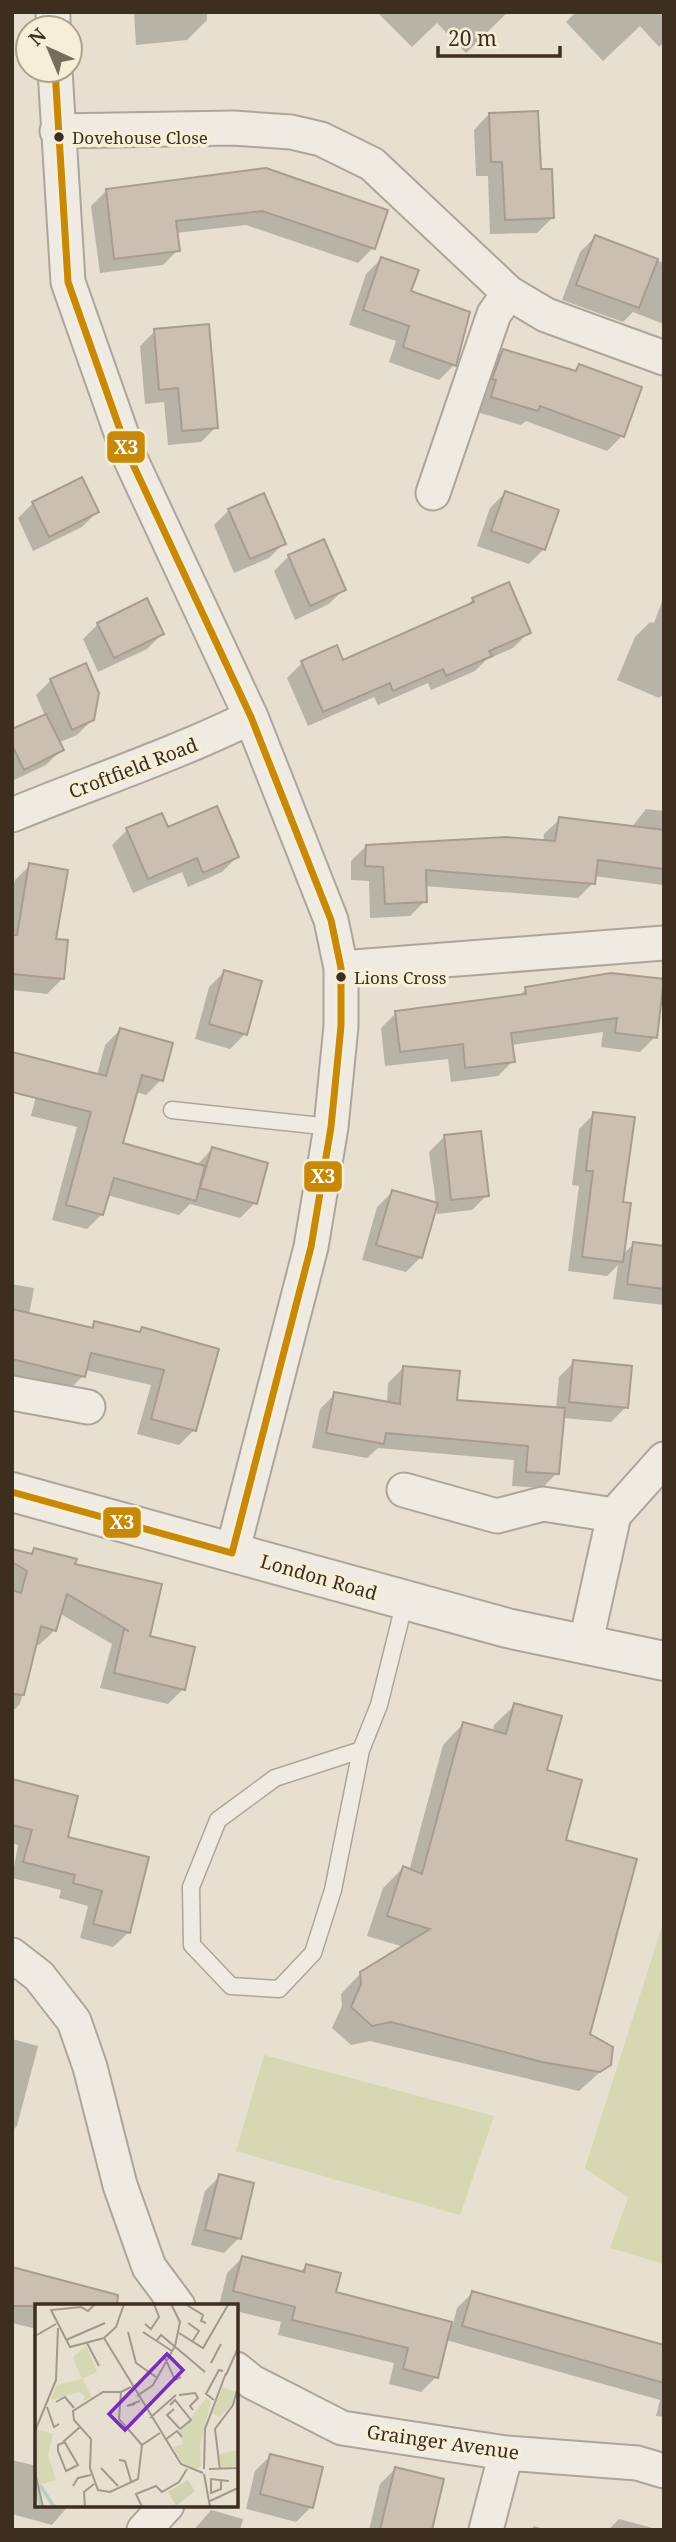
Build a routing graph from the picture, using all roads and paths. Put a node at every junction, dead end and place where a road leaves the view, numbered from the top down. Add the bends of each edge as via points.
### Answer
1 (55, 84) edge
2 (57, 131) junction
3 (509, 293) junction
4 (664, 358) edge
5 (433, 493) dead end
6 (251, 717) junction
7 (12, 815) edge
8 (664, 943) edge
9 (341, 968) junction
10 (172, 1110) dead end
11 (331, 1127) junction
12 (12, 1393) edge
13 (88, 1407) dead end
14 (664, 1459) edge
15 (404, 1490) dead end
16 (12, 1492) edge
17 (614, 1515) junction
18 (232, 1552) junction
19 (405, 1601) junction
20 (585, 1646) junction
21 (664, 1661) edge
22 (360, 1751) junction
23 (12, 1955) edge
24 (176, 2304) edge
25 (242, 2384) edge
26 (506, 2453) junction
27 (664, 2471) edge
28 (165, 2507) edge
29 (144, 2530) edge
30 (486, 2530) edge

1 - 2 street
2 - 3 street via 233,128 321,139 372,164
2 - 6 street via 68,282 130,458
3 - 4 street via 546,315
3 - 5 street via 494,314
6 - 7 street, Croftfield Road via 197,744
6 - 9 street via 331,920
8 - 9 street
9 - 11 street via 341,1026
10 - 11 lane
11 - 18 street via 311,1247
12 - 13 street
14 - 17 street
15 - 17 street via 497,1516 543,1504
16 - 18 street, London Road
17 - 20 street
18 - 19 street, London Road
19 - 20 street, London Road
19 - 22 lane via 379,1705
20 - 21 street, London Road
22 - 22 lane via 333,1890 313,1953 279,1989 231,1986 192,1945 191,1887 218,1820 275,1778
23 - 24 street via 39,1976 74,2021 120,2185 149,2267
25 - 26 street, Grainger Avenue via 342,2428
26 - 27 street, Grainger Avenue via 637,2463
26 - 30 street
28 - 29 street

